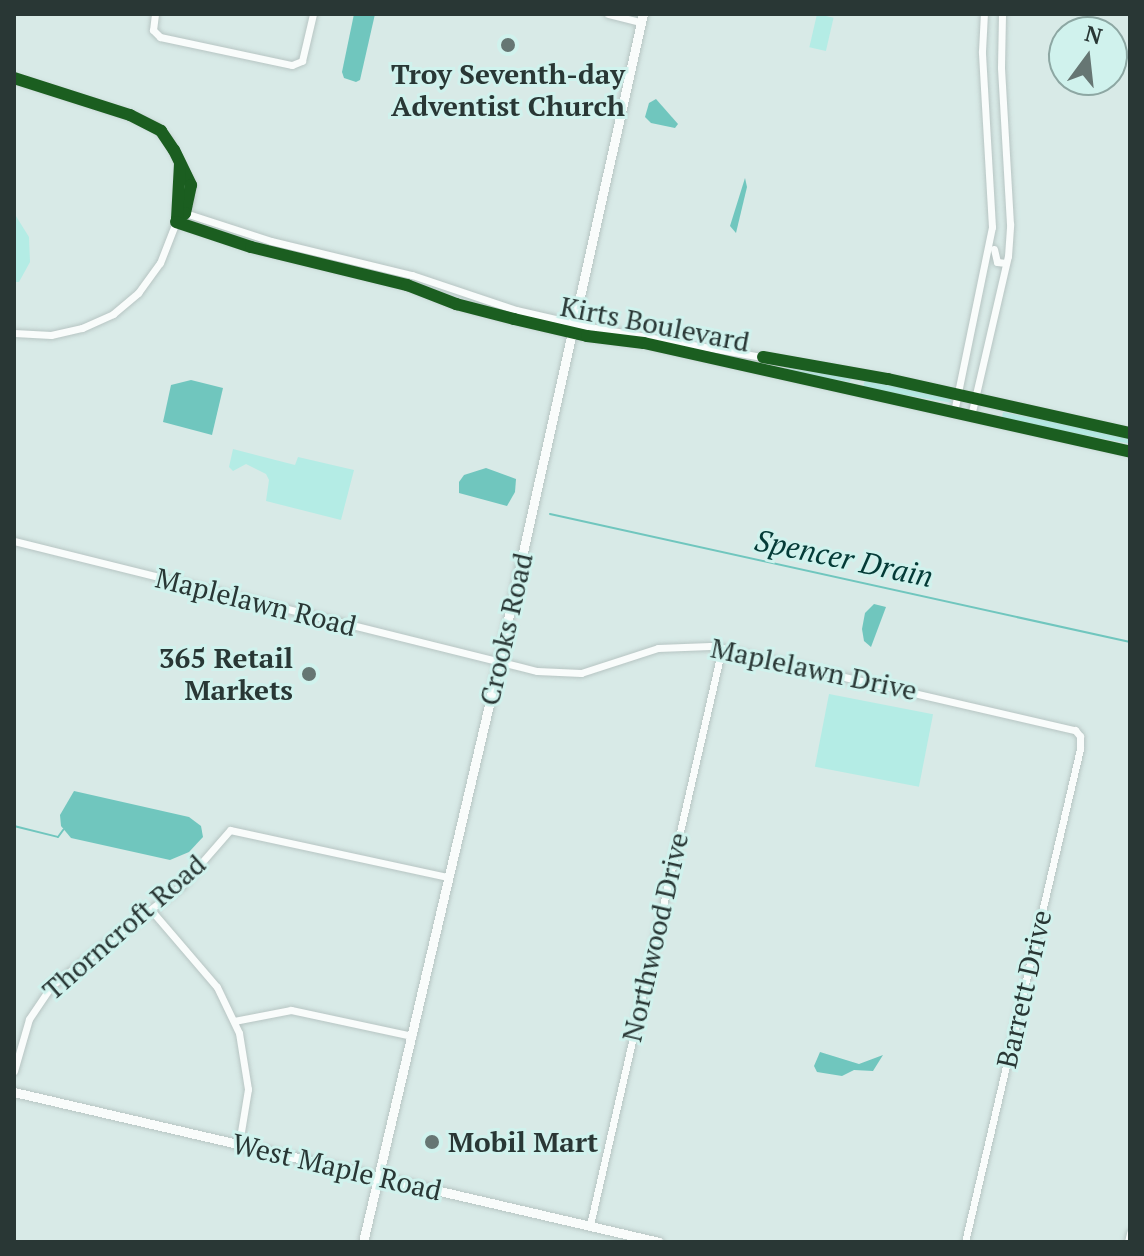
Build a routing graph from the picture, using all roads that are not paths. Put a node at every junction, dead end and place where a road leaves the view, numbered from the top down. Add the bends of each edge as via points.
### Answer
1 (155, 14) edge
2 (313, 14) edge
3 (608, 14) edge
4 (984, 14) edge
5 (1002, 14) edge
6 (642, 18) edge
7 (14, 78) edge
8 (986, 105) junction
9 (1004, 108) junction
10 (988, 135) junction
11 (1006, 142) junction
12 (180, 164) junction
13 (185, 213) junction
14 (177, 220) junction
15 (991, 239) junction
16 (1006, 263) junction
17 (574, 328) junction
18 (14, 333) edge
19 (785, 361) junction
20 (779, 373) junction
21 (859, 374) junction
22 (848, 389) junction
23 (958, 395) junction
24 (975, 399) junction
25 (1004, 405) junction
26 (954, 412) junction
27 (971, 416) junction
28 (996, 422) junction
29 (1130, 433) edge
30 (1130, 452) edge
31 (14, 541) edge
32 (722, 648) junction
33 (499, 662) junction
34 (1080, 736) joint
35 (448, 877) junction
36 (151, 910) junction
37 (234, 1021) junction
38 (412, 1036) junction
39 (14, 1071) edge
40 (14, 1092) edge
41 (239, 1144) junction
42 (378, 1176) junction
43 (590, 1225) junction
44 (1130, 1233) edge
45 (363, 1242) edge
46 (659, 1242) edge
47 (965, 1242) edge
48 (1128, 1242) edge

1 - 2 street via 153,30 160,37 292,65 302,61
3 - 6 street
4 - 8 street
5 - 9 street
6 - 17 main road, Crooks Road
7 - 12 street via 148,122 168,140
8 - 9 street
8 - 10 street
9 - 11 street
10 - 11 street via 1002,136
10 - 15 street
11 - 16 street via 1011,200
12 - 13 street via 191,185
12 - 14 street
13 - 14 street
13 - 17 street, Kirts Boulevard via 271,241 412,275
14 - 17 street, Kirts Boulevard via 251,247 407,285 456,304
14 - 18 street via 155,272 113,314 60,334
15 - 16 street via 994,258
15 - 23 street
16 - 24 street
17 - 19 street, Kirts Boulevard
17 - 20 street, Kirts Boulevard
17 - 33 main road, Crooks Road
19 - 20 street
19 - 21 street, Kirts Boulevard
20 - 22 street, Kirts Boulevard
21 - 22 street via 857,385
21 - 23 street, Kirts Boulevard
22 - 26 street, Kirts Boulevard
23 - 24 street, Kirts Boulevard
23 - 26 street
24 - 25 street, Kirts Boulevard
24 - 27 street
25 - 28 street via 995,413
25 - 29 street, Kirts Boulevard
26 - 27 street, Kirts Boulevard
27 - 28 street, Kirts Boulevard
28 - 30 street, Kirts Boulevard
31 - 33 street, Maplelawn Road
32 - 33 street, Maplelawn Drive via 670,646 575,674
32 - 34 street, Maplelawn Drive via 1062,724
32 - 43 street, Northwood Drive
33 - 35 main road, Crooks Road
34 - 47 street, Barrett Drive
35 - 36 street, Thorncroft Road via 243,831 226,832 196,872
35 - 38 main road, Crooks Road
36 - 37 street via 212,980
36 - 39 street, Thorncroft Road via 51,986 25,1027
37 - 38 street via 291,1010
37 - 41 street via 245,1053 248,1089
38 - 42 main road, Crooks Road
40 - 41 main road, West Maple Road
41 - 42 main road, West Maple Road
42 - 43 main road, West Maple Road
42 - 45 main road, Crooks Road
43 - 46 main road, West Maple Road
44 - 48 street

